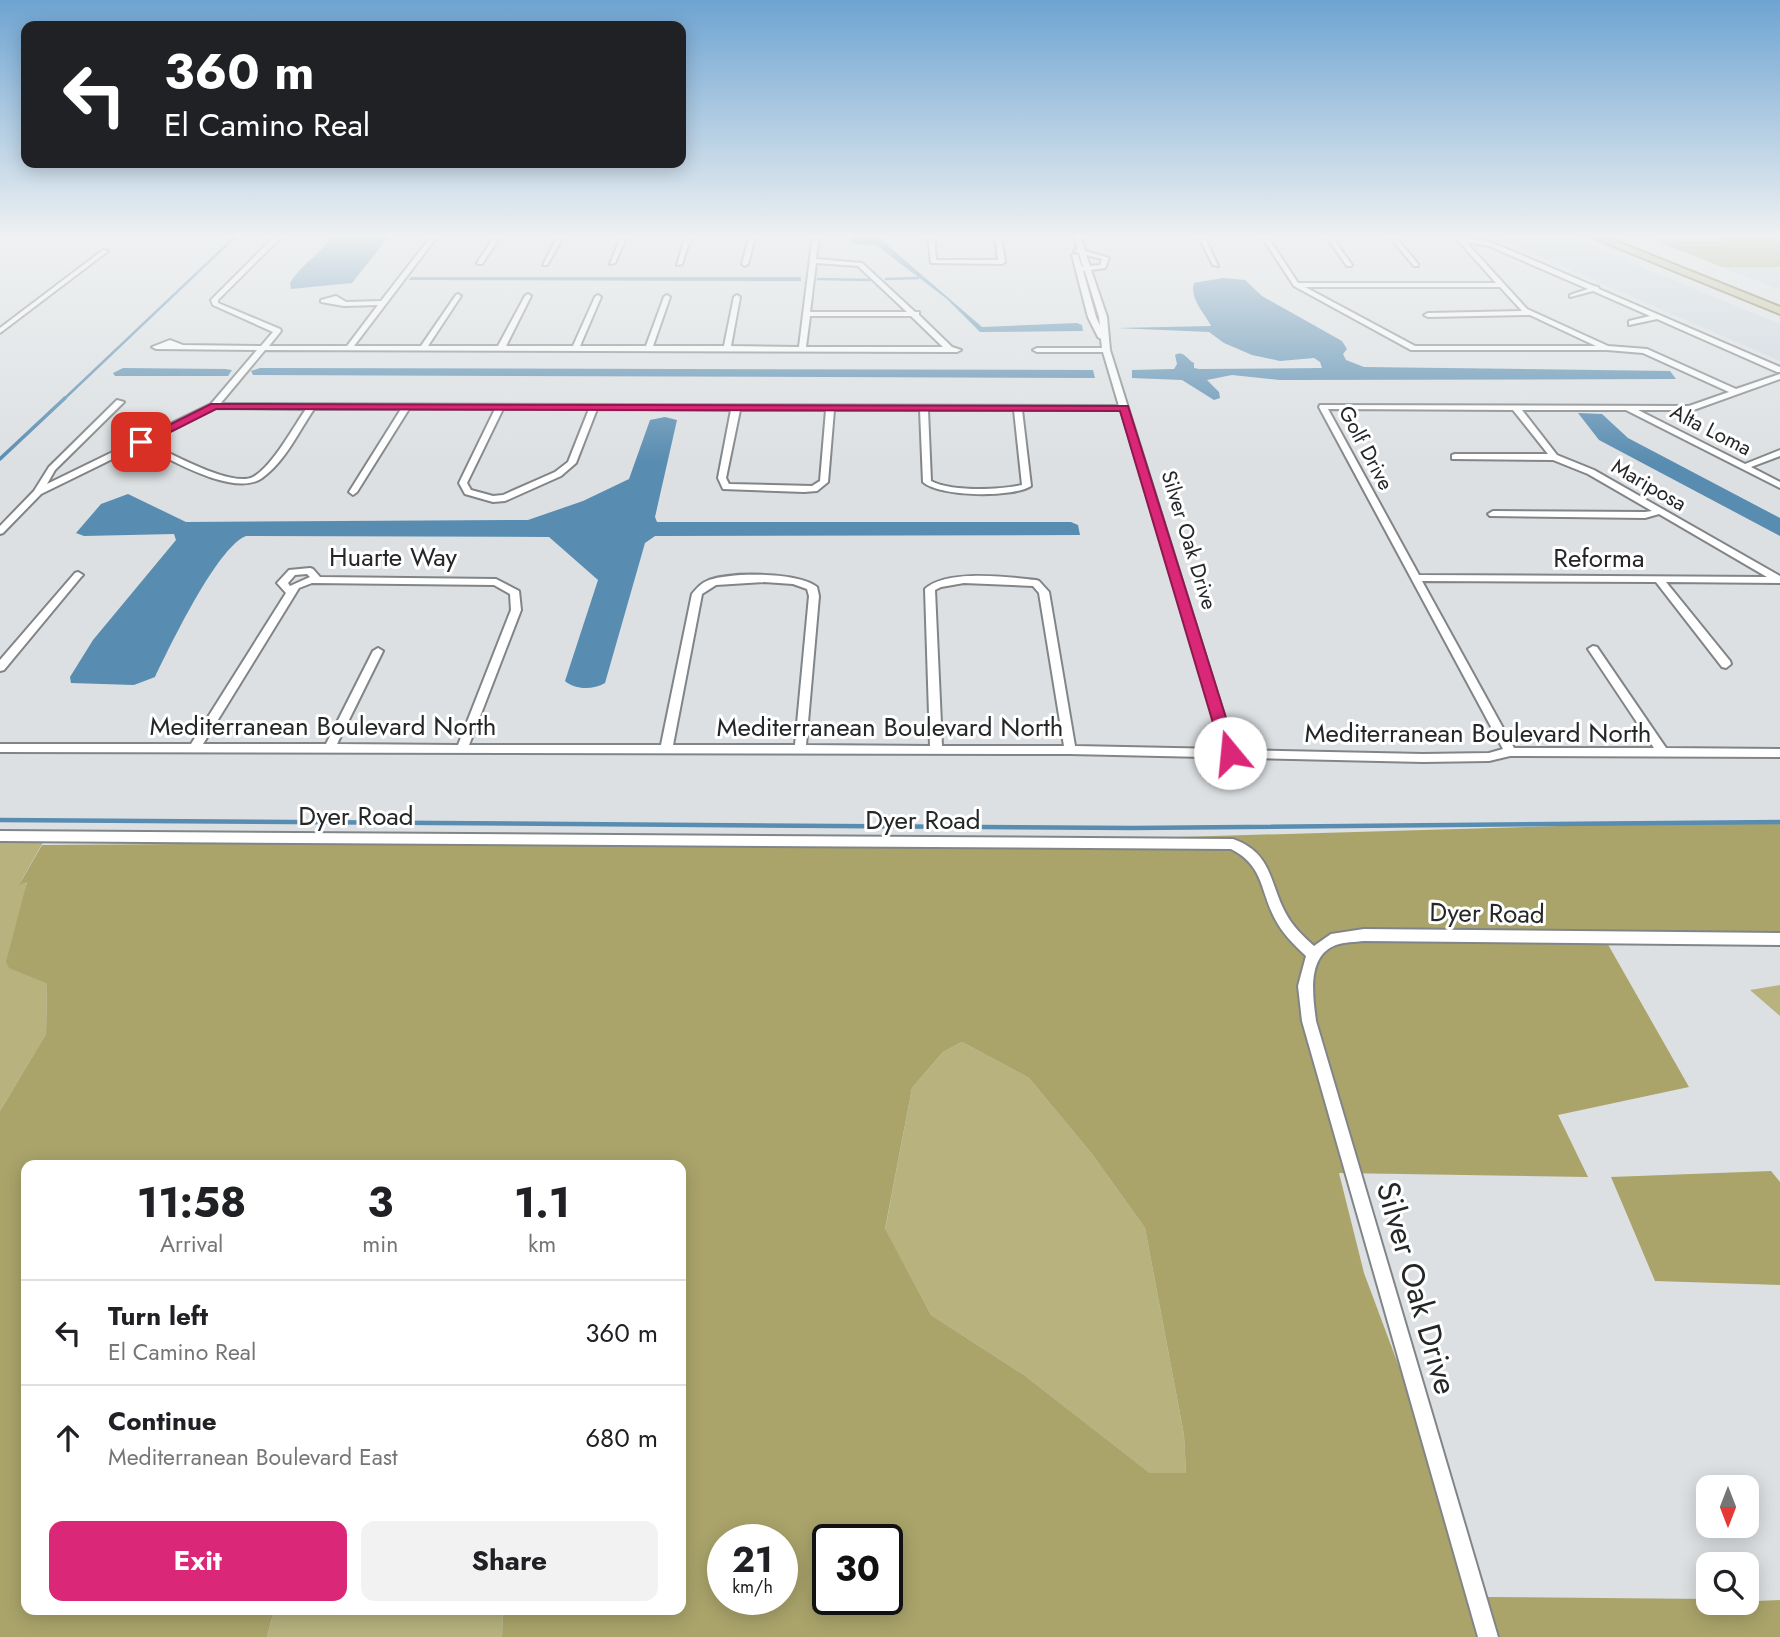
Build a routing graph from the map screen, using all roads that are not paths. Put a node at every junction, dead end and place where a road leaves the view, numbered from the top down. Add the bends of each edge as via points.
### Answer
1 (27, 310) edge
2 (232, 310) edge
3 (377, 310) edge
4 (448, 310) edge
5 (521, 310) edge
6 (592, 310) edge
7 (662, 310) edge
8 (734, 310) edge
9 (806, 310) edge
10 (912, 310) edge
11 (1090, 310) edge
12 (1101, 310) edge
13 (1344, 310) edge
14 (1528, 310) edge
15 (1648, 310) edge
16 (1531, 313) junction
17 (806, 314) junction
18 (916, 314) junction
19 (1428, 315) dead end
20 (1661, 316) junction
21 (1632, 323) dead end
22 (0, 331) edge
23 (1105, 345) junction
24 (181, 347) dead end
25 (264, 348) junction
26 (349, 348) junction
27 (423, 348) junction
28 (501, 348) junction
29 (649, 348) junction
30 (1607, 348) junction
31 (575, 349) junction
32 (727, 349) junction
33 (802, 349) junction
34 (1037, 350) dead end
35 (1780, 368) edge
36 (1780, 376) edge
37 (1736, 392) junction
38 (120, 402) dead end
39 (214, 406) junction
40 (312, 406) junction
41 (407, 406) junction
42 (500, 407) junction
43 (594, 407) junction
44 (736, 407) junction
45 (830, 407) junction
46 (924, 407) junction
47 (1018, 407) junction
48 (1515, 407) junction
49 (1125, 408) junction
50 (1625, 408) junction
51 (1688, 408) junction
52 (1655, 422) junction
53 (141, 442) junction
54 (1780, 453) edge
55 (1455, 457) dead end
56 (1554, 457) junction
57 (1744, 467) junction
58 (1780, 485) edge
59 (38, 492) junction
60 (353, 492) dead end
61 (1661, 511) junction
62 (1493, 514) dead end
63 (0, 531) edge
64 (78, 575) dead end
65 (1418, 579) junction
66 (1659, 580) junction
67 (1780, 582) edge
68 (1593, 649) dead end
69 (378, 650) dead end
70 (1726, 664) dead end
71 (0, 667) edge
72 (0, 748) edge
73 (462, 748) junction
74 (194, 749) junction
75 (328, 749) junction
76 (666, 749) junction
77 (800, 750) junction
78 (936, 750) junction
79 (1070, 750) junction
80 (1510, 752) junction
81 (1230, 753) junction
82 (1664, 754) junction
83 (1780, 754) edge
84 (0, 836) edge
85 (1780, 939) edge
86 (1313, 954) junction
87 (1488, 1637) edge

1 - 22 street
2 - 25 street via 276,329
3 - 26 street
4 - 27 street
5 - 28 street
6 - 31 street
7 - 29 street
8 - 32 street
9 - 17 street
10 - 18 street
11 - 23 street, Silver Oak Drive
12 - 23 street, Silver Oak Drive
13 - 30 street via 1414,348
14 - 16 street
15 - 20 street
16 - 19 street
16 - 30 street
17 - 18 street
17 - 33 street
18 - 33 street via 953,349
20 - 21 street
20 - 35 street
23 - 34 street
23 - 49 street, Silver Oak Drive
24 - 25 street
25 - 26 street
25 - 39 street
26 - 27 street
27 - 28 street
28 - 31 street
29 - 31 street
29 - 32 street
30 - 37 street via 1644,351
32 - 33 street
36 - 37 street, Golf Drive
37 - 51 street, Golf Drive
38 - 59 street via 52,469
39 - 40 street
39 - 53 street
40 - 41 street
40 - 53 street via 264,473 240,486
41 - 42 street
41 - 60 street
42 - 43 street
42 - 43 street via 463,483 468,492 493,499 522,492 568,467
43 - 44 street
44 - 45 street
44 - 45 street via 723,483 731,488 814,489 824,482
45 - 46 street
46 - 47 street
46 - 47 street via 928,485 1014,490 1028,483
47 - 49 street
48 - 50 street, Golf Drive
48 - 56 street, Mariposa
48 - 65 street, Golf Drive via 1323,407
49 - 81 street, Silver Oak Drive
50 - 51 street, Golf Drive
50 - 52 street, Alta Loma
51 - 52 street, Golf Drive
52 - 57 street, Alta Loma
53 - 59 street
54 - 57 street
55 - 56 street
56 - 61 street, Mariposa
57 - 58 street, Alta Loma
59 - 63 street
61 - 62 street via 1645,515
61 - 67 street, Mariposa
64 - 71 street
65 - 66 street, Reforma
65 - 80 street, Golf Drive
66 - 67 street, Reforma
66 - 70 street
68 - 82 street
69 - 75 street
72 - 74 street, Mediterranean Boulevard North
73 - 74 street, Huarte Way via 516,610 515,593 503,584 304,582 290,591
73 - 75 street, Mediterranean Boulevard North
73 - 76 street, Mediterranean Boulevard North
74 - 75 street, Mediterranean Boulevard North
76 - 77 street, Mediterranean Boulevard North
76 - 77 street via 697,594 708,584 727,580 800,581 812,587
77 - 78 street, Mediterranean Boulevard North
78 - 79 street, Mediterranean Boulevard North
78 - 79 street via 930,589 950,581 1014,581 1036,583 1044,592
79 - 81 street, Mediterranean Boulevard North
80 - 81 street, Mediterranean Boulevard North via 1489,757 1423,758
80 - 82 street, Mediterranean Boulevard North
82 - 83 street, Mediterranean Boulevard North
84 - 86 street, Dyer Road via 1233,844 1250,851 1264,871 1285,925
85 - 86 street, Dyer Road via 1364,935 1331,940
86 - 87 street, Silver Oak Drive via 1305,986 1309,1021

